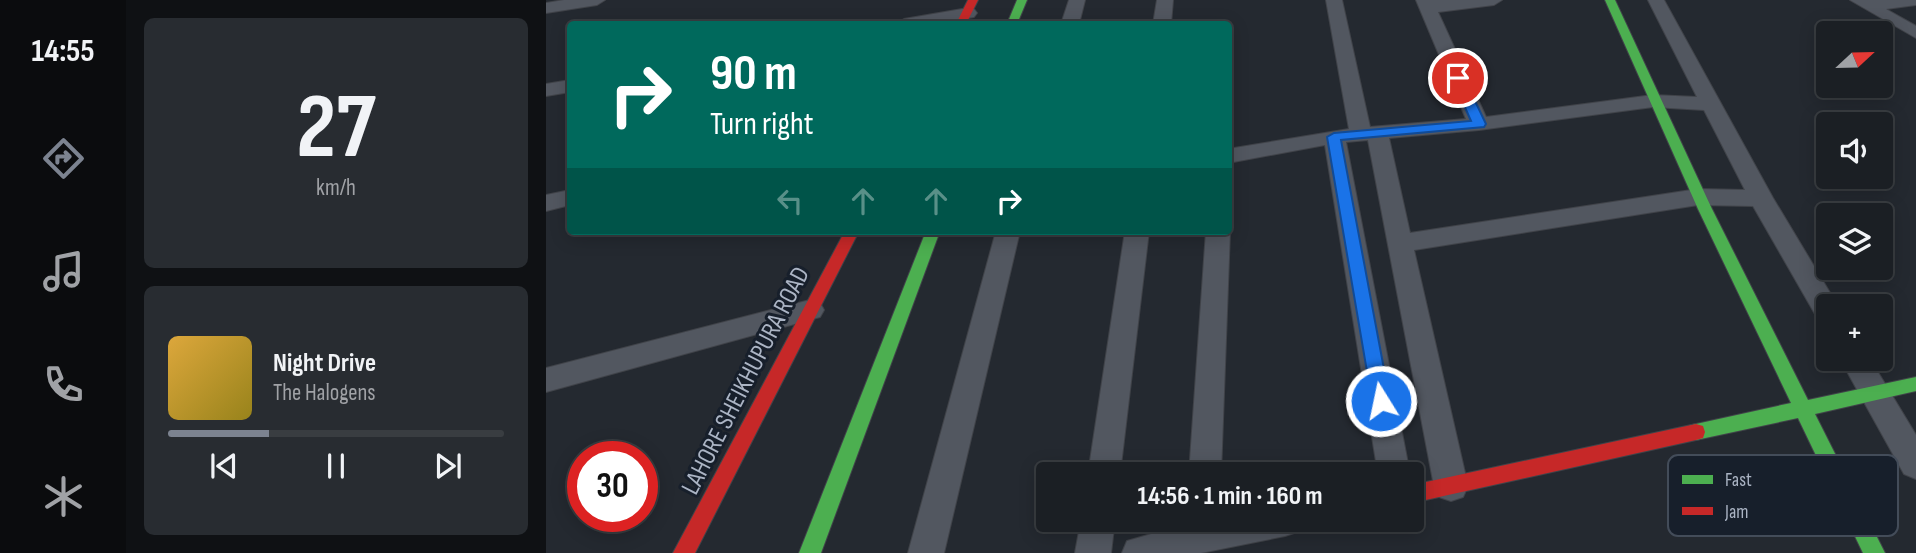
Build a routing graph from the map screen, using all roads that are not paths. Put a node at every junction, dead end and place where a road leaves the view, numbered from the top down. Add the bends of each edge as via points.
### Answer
1 (597, 0) edge
2 (1022, 0) edge
3 (1077, 0) edge
4 (1165, 0) edge
5 (1334, 0) edge
6 (1494, 0) edge
7 (1610, 0) edge
8 (1656, 0) edge
9 (1916, 0) edge
10 (1863, 3) edge
11 (1425, 4) edge
12 (551, 5) edge
13 (967, 12) edge
14 (920, 21) edge
15 (1014, 21) edge
16 (1071, 21) edge
17 (1162, 21) edge
18 (1916, 33) edge
19 (567, 86) edge
20 (546, 90) edge
21 (1653, 101) junction
22 (1710, 104) junction
23 (1479, 124) junction
24 (1357, 135) junction
25 (1232, 155) edge
26 (1698, 197) junction
27 (1761, 198) junction
28 (567, 199) edge
29 (546, 203) edge
30 (850, 235) edge
31 (931, 235) edge
32 (1007, 235) edge
33 (1136, 235) edge
34 (1218, 235) edge
35 (1401, 243) junction
36 (1817, 294) edge
37 (810, 310) junction
38 (1862, 371) edge
39 (546, 380) edge
40 (1916, 384) edge
41 (1875, 393) junction
42 (1804, 409) junction
43 (1826, 455) edge
44 (1106, 462) edge
45 (1206, 462) edge
46 (1393, 462) edge
47 (1916, 464) edge
48 (1451, 486) junction
49 (1424, 492) edge
50 (1096, 532) edge
51 (1192, 532) edge
52 (1866, 536) edge
53 (684, 553) edge
54 (810, 553) edge
55 (926, 553) edge
56 (1093, 553) edge
57 (1140, 553) edge
58 (1874, 553) edge

1 - 12 street
2 - 15 main road
3 - 16 street
4 - 17 street
5 - 24 street
6 - 11 street
7 - 21 main road
8 - 22 street
9 - 10 street
10 - 18 street
11 - 23 street
13 - 14 street
19 - 20 street
21 - 22 street
21 - 23 street
21 - 26 main road
22 - 27 street
23 - 24 street
24 - 25 street
24 - 35 street
24 - 46 street
26 - 27 street
26 - 35 street
26 - 42 main road
27 - 36 street
28 - 29 street
30 - 37 main road, LAHORE SHEIKHUPURA ROAD
31 - 54 main road
32 - 55 street
33 - 44 street
34 - 45 street
35 - 48 street
37 - 39 street
37 - 53 main road, LAHORE SHEIKHUPURA ROAD
38 - 41 street
40 - 41 main road
41 - 42 main road
41 - 47 street
42 - 43 main road
42 - 48 main road
48 - 49 main road
50 - 56 street
51 - 57 street
52 - 58 main road

